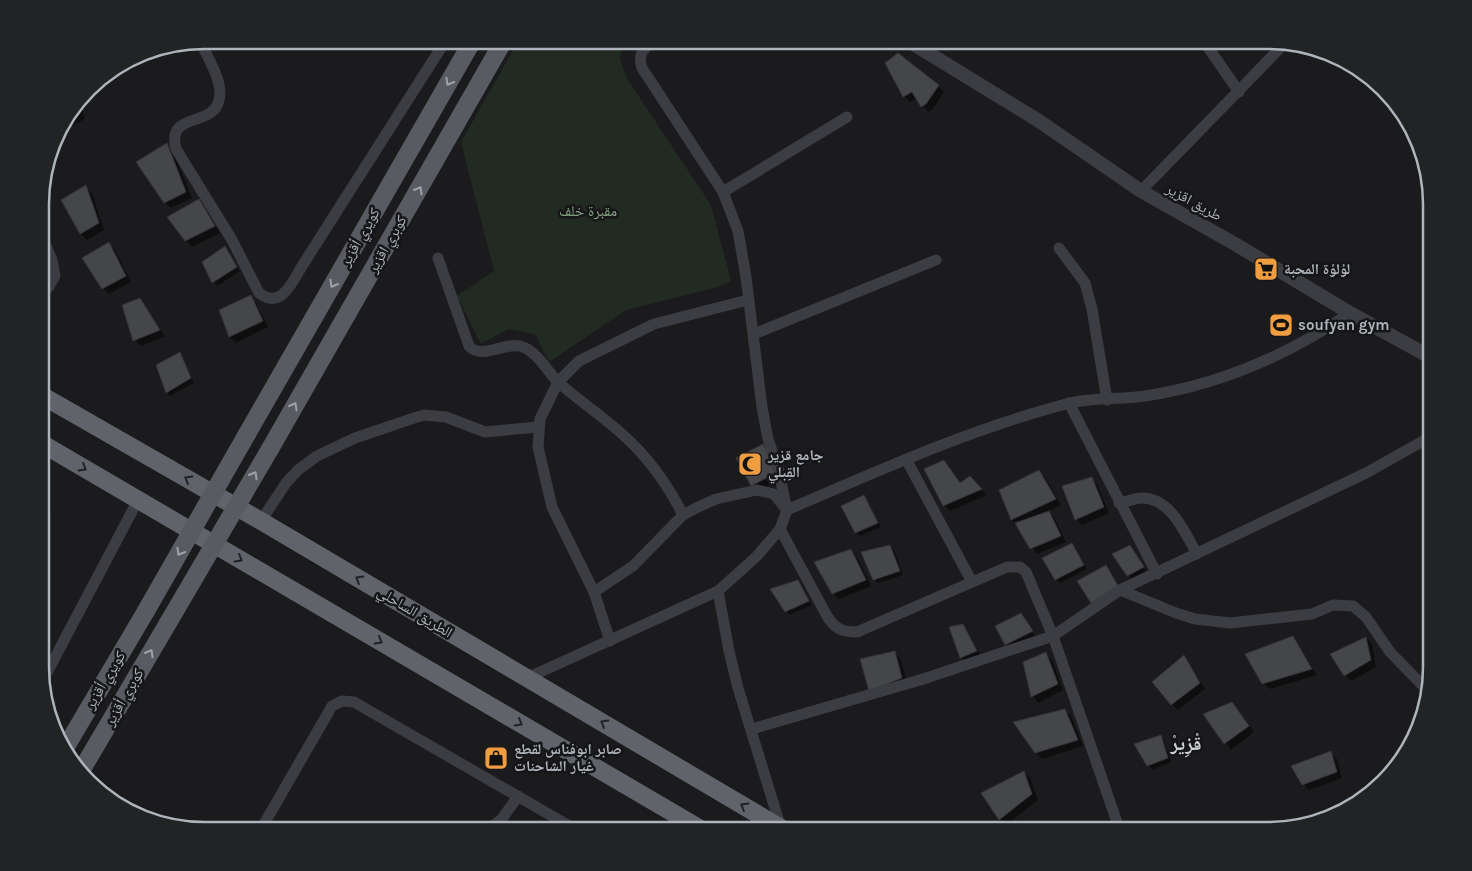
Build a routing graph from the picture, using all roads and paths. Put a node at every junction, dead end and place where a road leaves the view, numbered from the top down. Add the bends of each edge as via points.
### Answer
1 (203, 49) edge
2 (440, 49) edge
3 (468, 49) edge
4 (499, 49) edge
5 (643, 49) edge
6 (922, 49) edge
7 (930, 49) edge
8 (1209, 49) edge
9 (1279, 49) edge
10 (948, 64) junction
11 (1239, 92) junction
12 (847, 117) dead end
13 (1141, 191) junction
14 (722, 192) junction
15 (1059, 248) dead end
16 (49, 253) edge
17 (438, 258) dead end
18 (936, 260) dead end
19 (49, 286) edge
20 (748, 300) junction
21 (1350, 313) junction
22 (754, 334) junction
23 (1423, 353) edge
24 (558, 382) junction
25 (49, 400) edge
26 (1107, 400) junction
27 (1069, 403) junction
28 (538, 427) junction
29 (1423, 441) edge
30 (49, 449) edge
31 (906, 458) junction
32 (138, 500) junction
33 (1119, 503) junction
34 (787, 510) junction
35 (683, 515) junction
36 (261, 521) junction
37 (780, 529) junction
38 (1197, 554) junction
39 (1157, 574) junction
40 (972, 582) junction
41 (1120, 590) junction
42 (718, 591) junction
43 (594, 592) junction
44 (168, 623) joint
45 (1054, 636) junction
46 (610, 641) junction
47 (49, 669) edge
48 (527, 678) junction
49 (1422, 685) edge
50 (752, 729) junction
51 (68, 743) edge
52 (84, 766) edge
53 (518, 796) junction
54 (265, 822) edge
55 (498, 822) edge
56 (563, 822) edge
57 (689, 822) edge
58 (770, 822) edge
59 (781, 822) edge
60 (1117, 822) edge

1 - 2 street via 217,80 220,99 216,108 206,116 176,130 173,138 176,149 232,240 259,293 274,300 282,296 291,283
3 -> 51 main road, كويري أقزير, bridge
44 -> 4 main road, كوبري اقزير, bridge
5 - 14 street via 639,60 642,68
6 - 10 street, طريق اقزير
7 - 10 street, طريق اقزير
8 - 11 street
9 - 11 street
10 - 13 street, طريق اقزير
11 - 13 street
12 - 14 street
13 - 21 street, طريق اقزير
14 - 20 street via 738,231
15 - 26 street via 1085,283
16 - 19 street via 55,276
17 - 24 street via 473,351 480,353 495,348 524,347
18 - 22 street
20 - 22 street
20 - 24 street via 654,324 579,361
21 - 23 street, طريق اقزير
21 - 26 street via 1315,337 1260,364 1174,391
22 - 34 street via 768,439
24 - 28 street
24 - 35 street via 641,451
36 -> 25 highway, الطريق الساحلي
26 - 27 street
27 - 31 street
27 - 33 street
28 - 36 street via 485,432 446,417 424,415 355,438 317,456 298,470
28 - 43 street via 538,447 552,507
29 - 38 street
30 -> 32 highway
31 - 34 street
31 - 40 street
32 - 47 street
32 -> 57 highway
33 - 38 street via 1143,498 1163,505 1175,516
33 - 39 street
34 - 35 street via 774,494 757,490 716,499
34 - 37 street
35 - 43 street via 633,566
48 -> 36 highway, الطريق الساحلي
37 - 40 street via 833,625 843,632 857,632
37 - 42 street via 757,556
38 - 39 street
39 - 41 street
40 - 45 street via 1007,566 1020,567 1030,576
41 - 45 street
41 - 49 street via 1195,619 1230,623 1312,614 1333,605 1353,606 1366,616 1390,652
42 - 46 street
42 - 50 street via 729,651
43 - 46 street
52 -> 44 main road, كوبري أقزير
45 - 50 street via 920,680
45 - 60 street
46 - 48 street
58 -> 48 highway, الطريق الساحلي
50 - 59 street
53 - 54 street via 354,702 342,701 332,706
53 - 55 street
53 - 56 street

